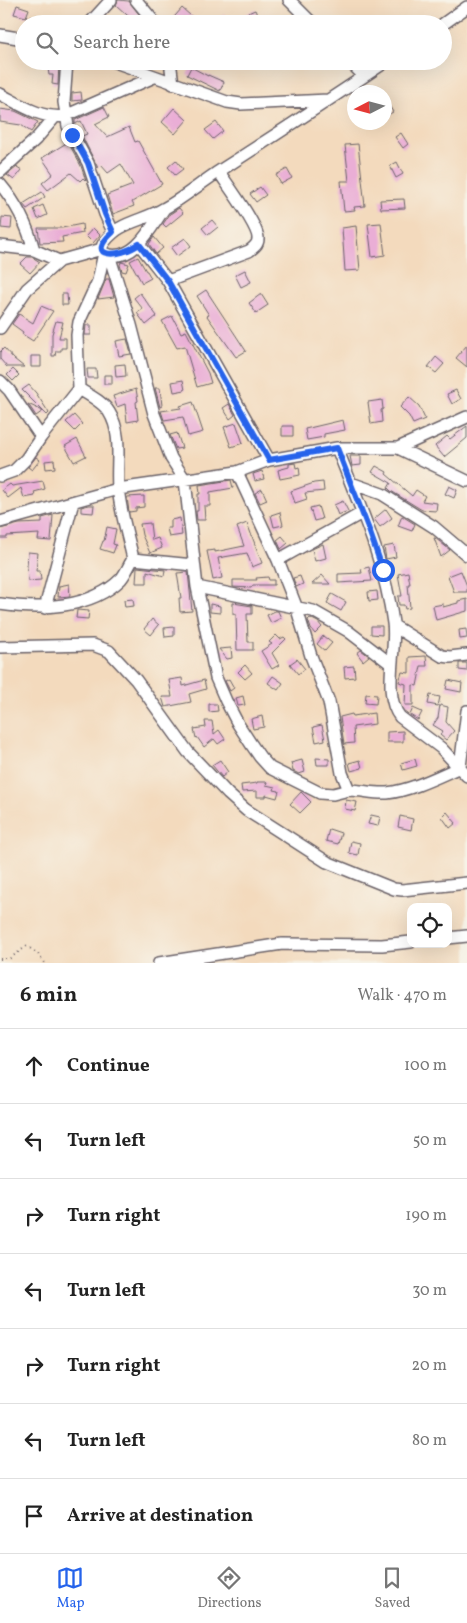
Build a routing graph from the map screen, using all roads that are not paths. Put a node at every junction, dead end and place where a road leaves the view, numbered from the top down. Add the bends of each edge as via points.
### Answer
1 (111, 0) edge
2 (136, 0) edge
3 (289, 0) edge
4 (467, 7) edge
5 (97, 15) edge
6 (148, 15) edge
7 (304, 15) edge
8 (452, 17) edge
9 (0, 35) edge
10 (15, 38) edge
11 (66, 70) edge
12 (136, 70) edge
13 (171, 70) edge
14 (358, 70) edge
15 (373, 70) edge
16 (364, 76) junction
17 (154, 77) junction
18 (173, 84) junction
19 (0, 94) edge
20 (328, 100) junction
21 (60, 117) junction
22 (0, 172) edge
23 (219, 172) junction
24 (0, 184) edge
25 (164, 209) junction
26 (113, 232) junction
27 (139, 244) junction
28 (0, 246) edge
29 (34, 250) junction
30 (105, 252) junction
31 (59, 261) junction
32 (168, 281) junction
33 (0, 328) edge
34 (0, 381) edge
35 (79, 389) junction
36 (467, 417) edge
37 (41, 437) junction
38 (337, 448) junction
39 (398, 448) junction
40 (269, 460) junction
41 (237, 472) junction
42 (0, 476) edge
43 (185, 480) junction
44 (467, 481) edge
45 (351, 483) junction
46 (118, 489) junction
47 (73, 502) junction
48 (362, 513) junction
49 (0, 522) edge
50 (467, 555) edge
51 (133, 559) junction
52 (278, 560) junction
53 (193, 565) junction
54 (197, 587) junction
55 (0, 604) edge
56 (296, 606) junction
57 (45, 608) junction
58 (394, 626) junction
59 (0, 647) edge
60 (467, 654) edge
61 (392, 664) junction
62 (467, 711) edge
63 (463, 771) edge
64 (349, 790) junction
65 (467, 883) edge
66 (467, 936) edge
67 (452, 938) edge
68 (407, 942) edge
69 (159, 963) edge

1 - 5 street
2 - 6 street
3 - 7 street
4 - 8 street
9 - 10 street
11 - 21 street
12 - 17 street
13 - 18 street
14 - 16 street
15 - 16 street
16 - 20 street
17 - 18 street
17 - 21 street
18 - 20 street via 234,103
19 - 21 street via 35,112
20 - 23 street
21 - 22 street
21 - 26 street via 88,163
23 - 25 street
23 - 32 street via 255,226 256,245 249,251
24 - 29 street via 20,211
25 - 26 street
25 - 27 street
26 - 30 street via 104,242
27 - 30 street via 126,252
27 - 32 street
28 - 29 street
29 - 31 street
30 - 31 street
30 - 35 street via 98,281 79,322
30 - 43 street via 131,324 154,414 171,458
31 - 33 street via 27,289
32 - 40 street
34 - 37 street
35 - 37 street
35 - 46 street via 98,401 114,420
36 - 39 street
37 - 42 street via 14,471
38 - 39 street
38 - 40 street
38 - 45 street
39 - 44 street
40 - 41 street
41 - 43 street
41 - 52 street
43 - 46 street
43 - 53 street
45 - 48 street
45 - 50 street via 382,494 434,527
46 - 47 street
46 - 51 street
47 - 49 street
47 - 57 street
48 - 52 street
48 - 58 street via 383,570
51 - 53 street
51 - 57 street via 121,578 95,596
52 - 56 street
53 - 54 street
54 - 56 street
54 - 64 street via 216,678 238,724 260,757 270,768 320,793
55 - 57 street
56 - 61 street via 313,611 348,631
56 - 64 street via 329,702 342,773
58 - 60 street via 442,656
58 - 61 street
59 - 65 street via 93,645 109,651 136,680 188,752 246,810 327,862 394,890
61 - 63 street via 396,712 441,748
62 - 63 street
63 - 64 street via 385,793
66 - 67 street
68 - 69 street via 282,944

